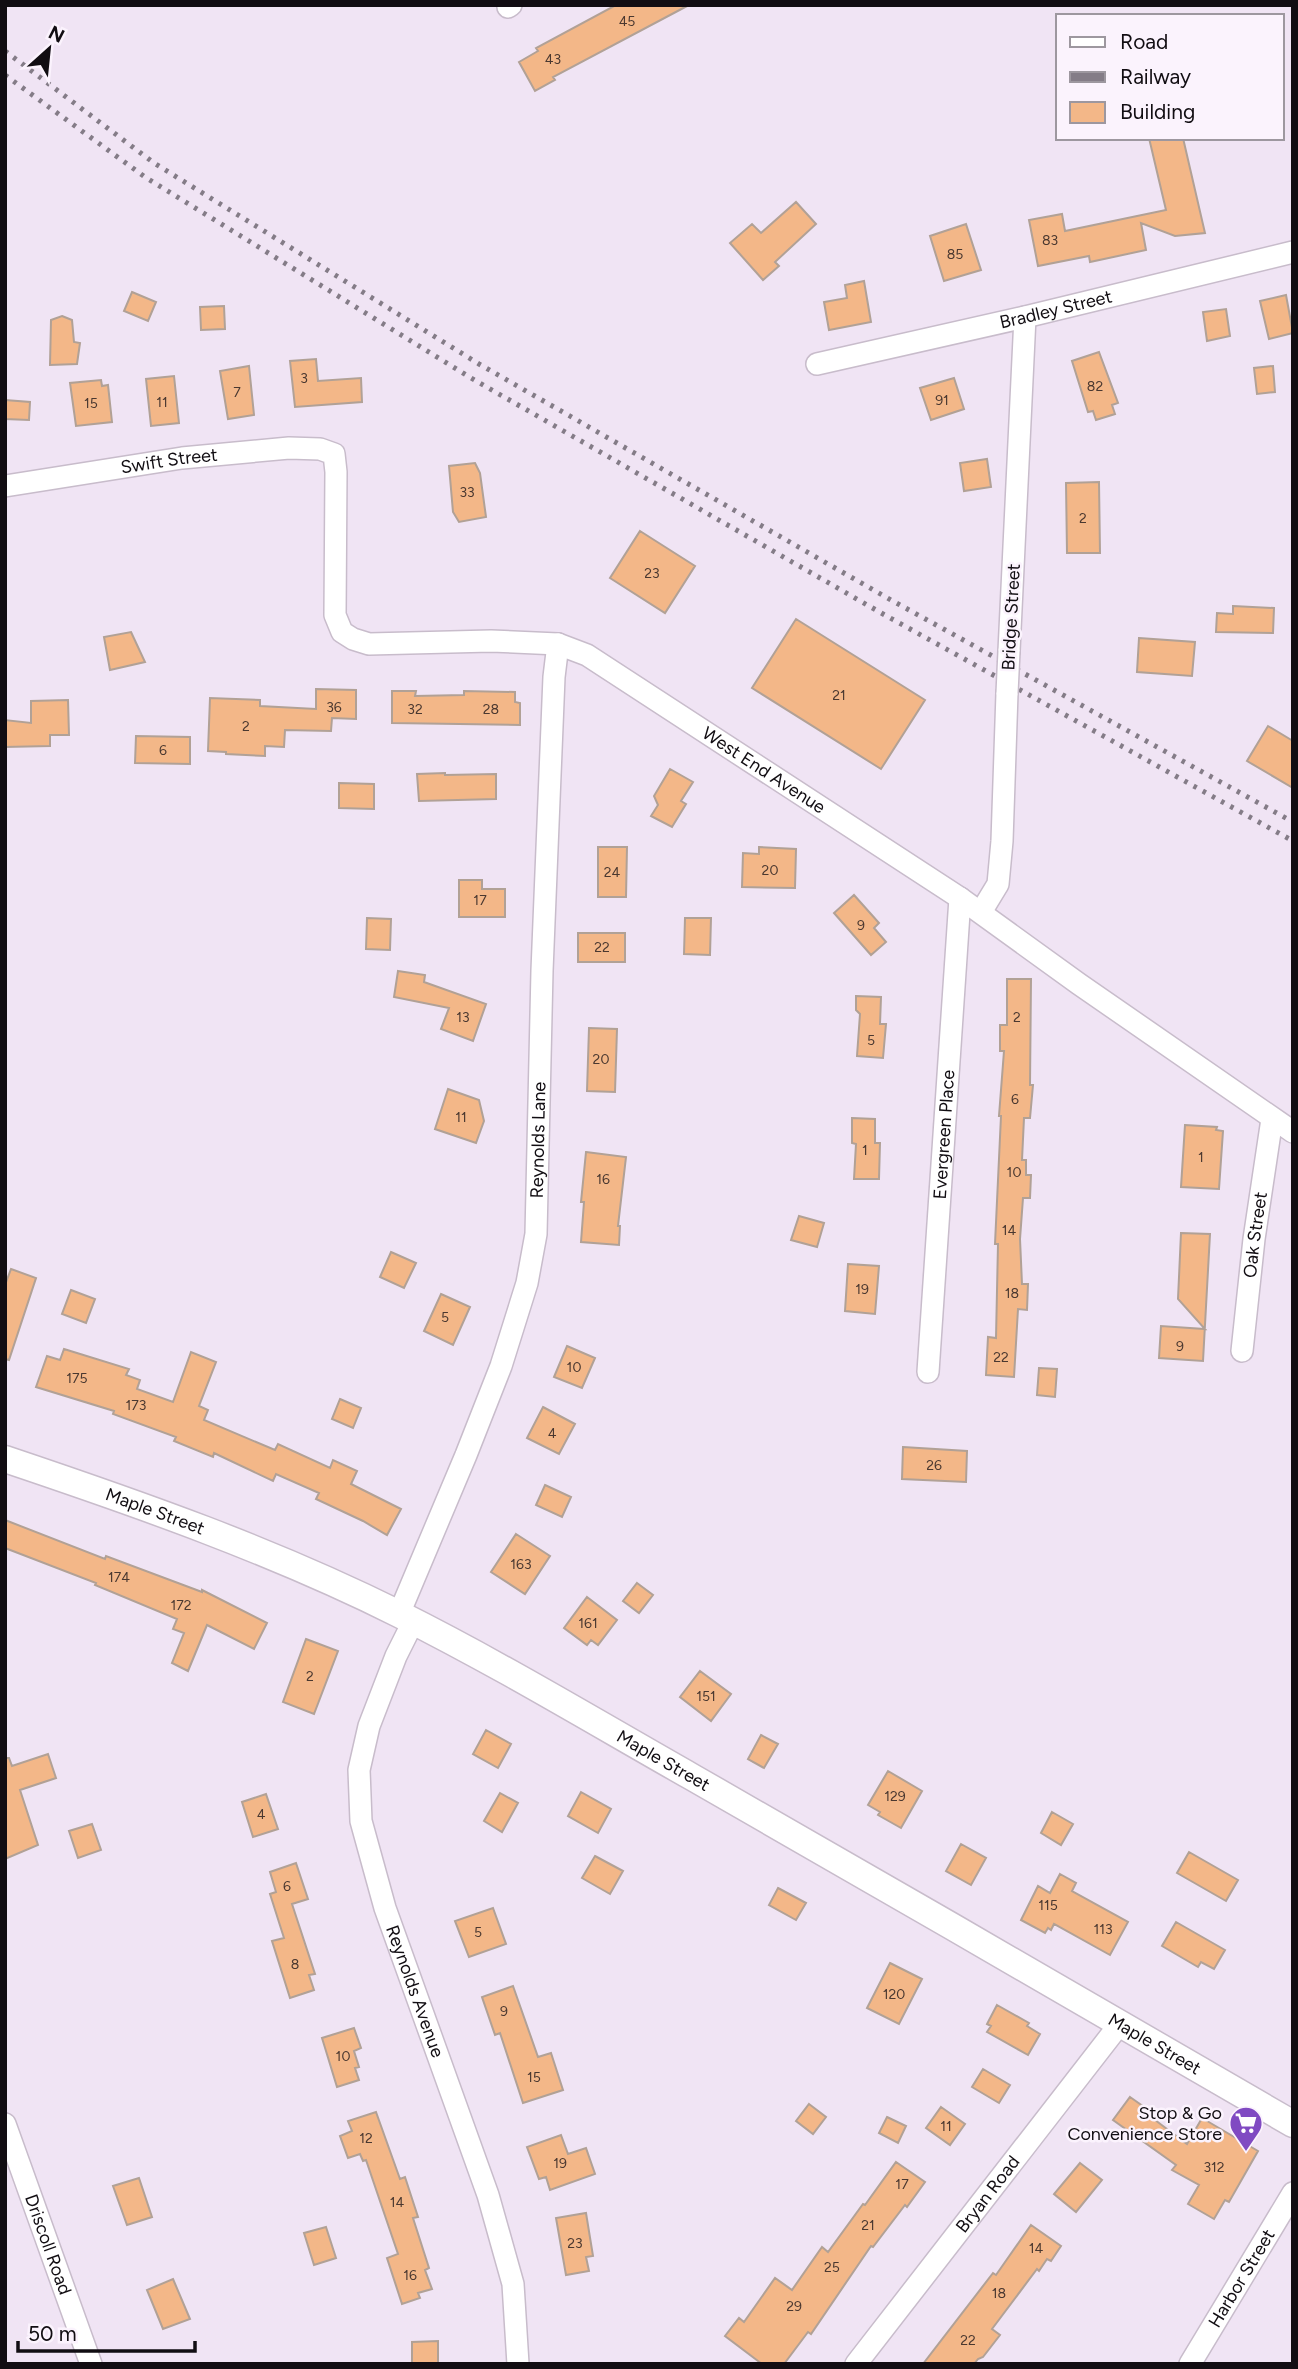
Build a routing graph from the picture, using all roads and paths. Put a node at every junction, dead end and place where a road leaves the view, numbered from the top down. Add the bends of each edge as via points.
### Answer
1 (1293, 252) edge
2 (1025, 317) junction
3 (817, 364) dead end
4 (334, 454) joint
5 (5, 486) edge
6 (558, 644) junction
7 (960, 898) junction
8 (981, 912) junction
9 (1272, 1119) junction
10 (1293, 1132) edge
11 (1242, 1351) dead end
12 (928, 1372) dead end
13 (5, 1459) edge
14 (406, 1618) junction
15 (1119, 2025) junction
16 (5, 2124) edge
17 (1293, 2124) edge
18 (1293, 2193) edge
19 (90, 2364) edge
20 (518, 2364) edge
21 (856, 2364) edge
22 (1190, 2364) edge

1 - 2 street, Bradley Street
2 - 3 street, Bradley Street
2 - 8 street, Bridge Street, bridge via 1002,841 998,884
4 - 5 street, Swift Street via 289,448 183,457
4 - 6 street, West End Avenue via 335,615 342,632 369,644
6 - 7 street, West End Avenue via 622,676
6 - 14 street, Reynolds Lane via 534,1246 501,1366
7 - 8 street, West End Avenue
7 - 12 street, Evergreen Place
8 - 9 street, West End Avenue
9 - 10 street, West End Avenue
9 - 11 street, Oak Street
13 - 14 street, Maple Street via 209,1531
14 - 15 street, Maple Street via 774,1823
14 - 20 street, Reynolds Avenue via 359,1770 361,1821 384,1908 488,2195 513,2284
15 - 17 street, Maple Street
15 - 21 street, Bryan Road
16 - 19 street, Driscoll Road
18 - 22 street, Harbor Street

